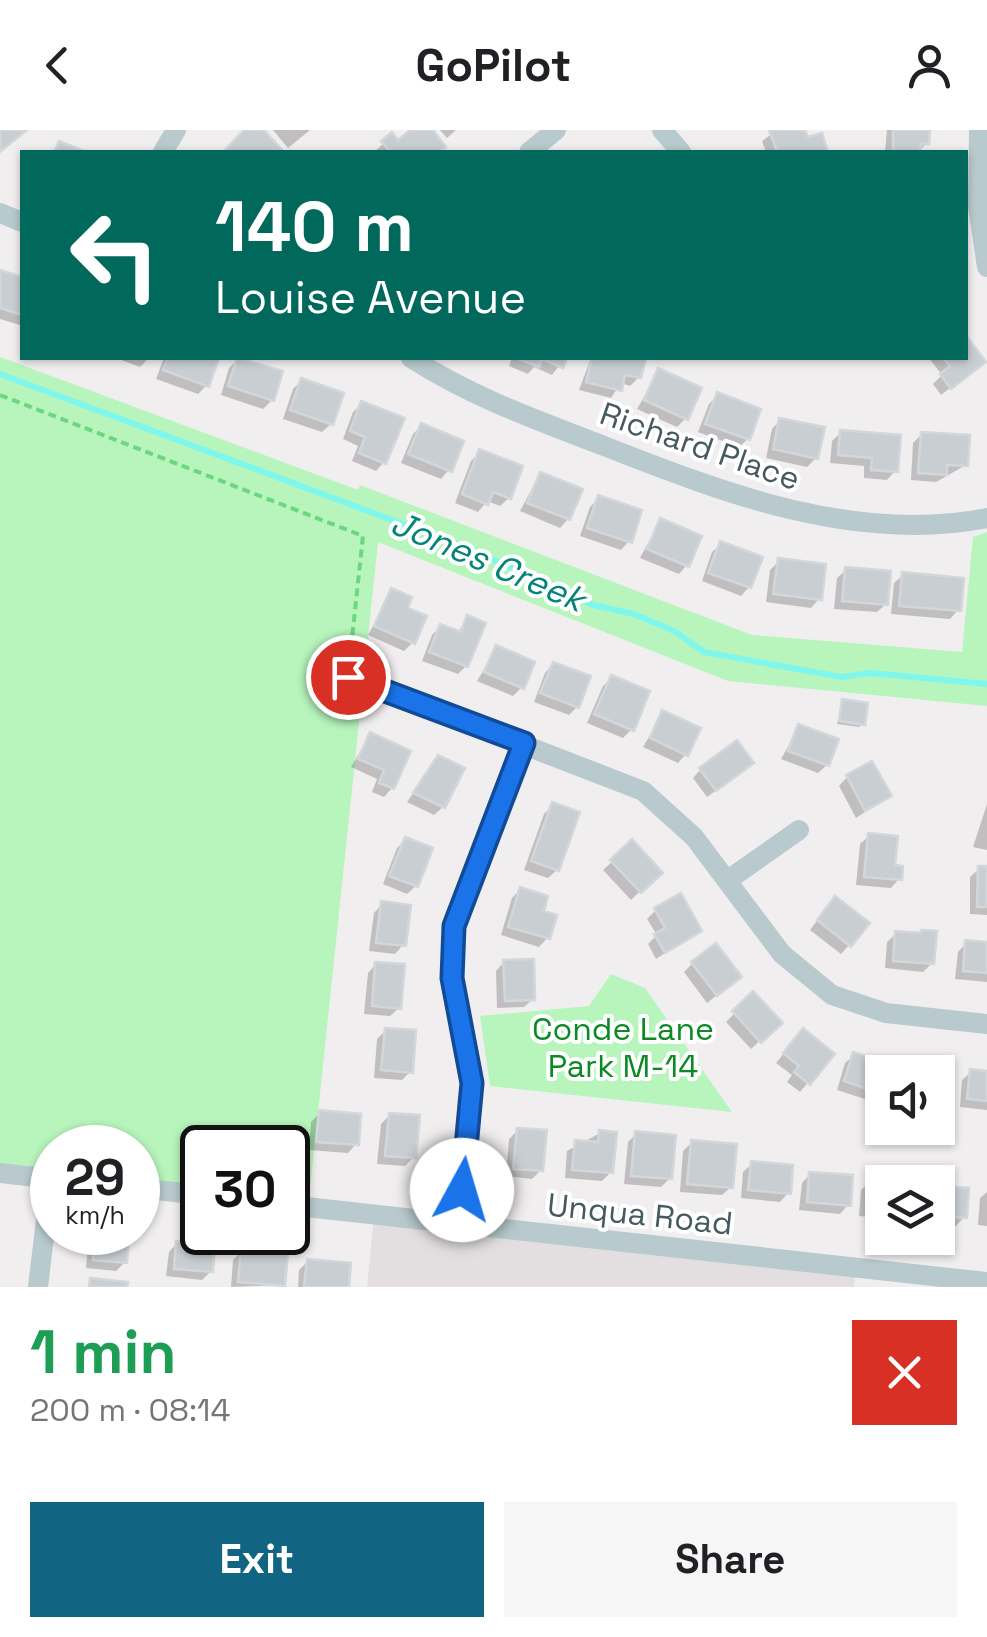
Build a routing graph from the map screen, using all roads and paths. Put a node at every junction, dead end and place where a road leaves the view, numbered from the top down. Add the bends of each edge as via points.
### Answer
1 (556, 130) edge
2 (662, 130) edge
3 (979, 130) edge
4 (531, 150) edge
5 (678, 150) edge
6 (987, 267) edge
7 (414, 360) edge
8 (0, 395) edge
9 (987, 518) edge
10 (348, 677) joint
11 (524, 743) junction
12 (799, 830) dead end
13 (728, 880) junction
14 (987, 1024) edge
15 (0, 1173) edge
16 (30, 1176) edge
17 (310, 1207) edge
18 (459, 1224) junction
19 (42, 1255) edge
20 (981, 1283) edge
21 (38, 1287) edge

1 - 4 street
2 - 5 street
3 - 6 street via 978,206
7 - 9 street, Richard Place via 466,393 746,500 910,525
8 - 10 path via 363,536
10 - 11 street
11 - 13 street via 643,792 694,837
11 - 18 street via 454,926 452,978 472,1083
12 - 13 street
13 - 14 street via 782,954 832,996 886,1012
15 - 16 street
17 - 18 street, Unqua Road
18 - 20 street, Unqua Road
19 - 21 street

